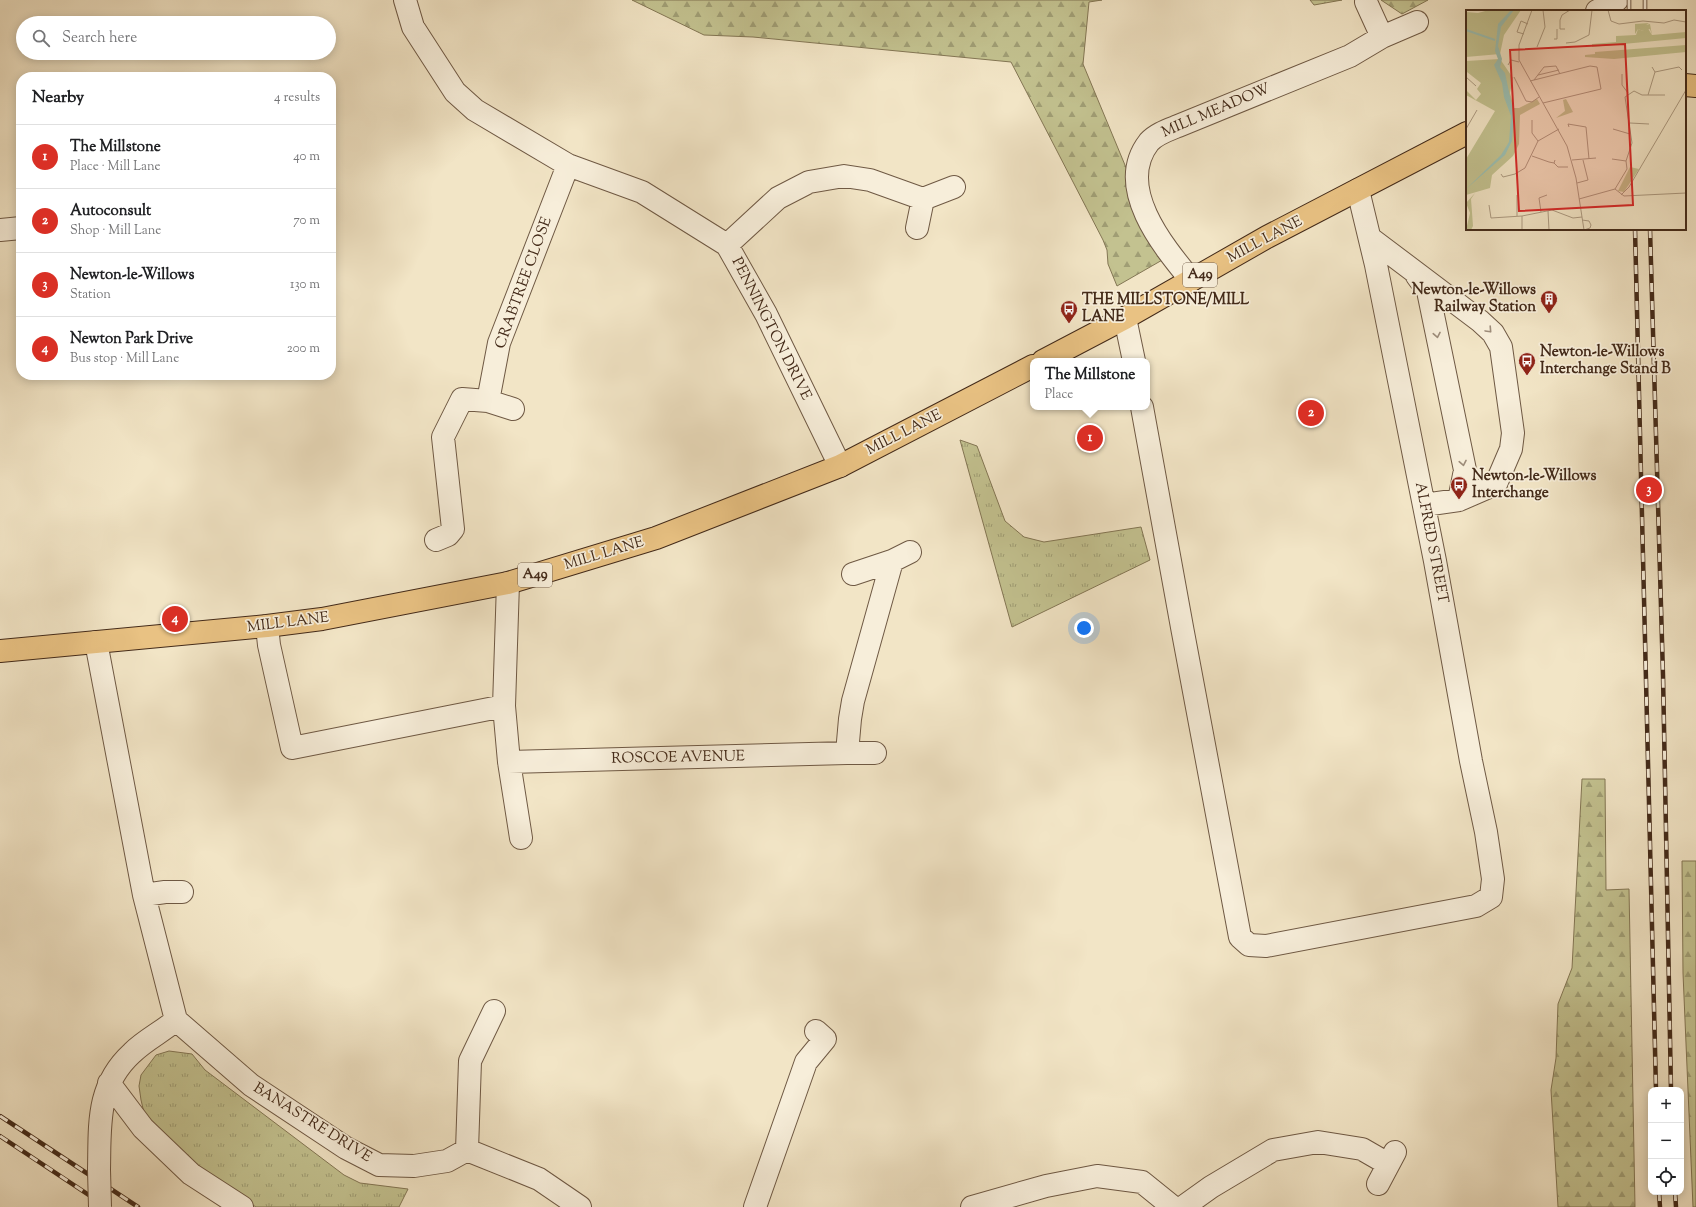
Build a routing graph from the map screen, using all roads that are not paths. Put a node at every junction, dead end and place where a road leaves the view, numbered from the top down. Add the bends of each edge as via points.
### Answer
1 (405, 0) edge
2 (1617, 0) edge
3 (1366, 2) dead end
4 (1592, 7) edge
5 (1417, 22) dead end
6 (1382, 37) junction
7 (1686, 85) edge
8 (1696, 86) edge
9 (1466, 134) edge
10 (568, 165) junction
11 (954, 187) dead end
12 (1358, 190) junction
13 (924, 198) junction
14 (16, 228) edge
15 (917, 228) dead end
16 (0, 230) edge
17 (1370, 238) junction
18 (727, 245) junction
19 (1415, 274) junction
20 (1190, 280) junction
21 (1124, 318) junction
22 (1049, 358) edge
23 (1133, 358) edge
24 (1030, 368) edge
25 (488, 401) junction
26 (513, 409) dead end
27 (1143, 410) edge
28 (840, 466) junction
29 (1459, 500) junction
30 (1424, 505) junction
31 (436, 540) dead end
32 (853, 574) dead end
33 (508, 583) junction
34 (267, 626) junction
35 (96, 642) junction
36 (0, 651) edge
37 (504, 706) junction
38 (848, 753) junction
39 (875, 753) dead end
40 (509, 762) junction
41 (521, 838) dead end
42 (182, 892) dead end
43 (144, 895) junction
44 (495, 1010) dead end
45 (176, 1020) junction
46 (825, 1040) dead end
47 (109, 1083) junction
48 (467, 1150) junction
49 (1378, 1184) dead end
50 (100, 1207) edge
51 (242, 1207) edge
52 (580, 1207) edge
53 (754, 1207) edge
54 (972, 1207) edge
55 (1173, 1207) edge
56 (1183, 1207) edge

1 - 10 street, PENNINGTON DRIVE via 413,27 455,92 475,110
2 - 4 street
3 - 6 street
5 - 6 street, MILL MEADOW
6 - 20 street, MILL MEADOW via 1350,56 1158,134 1149,142 1138,168 1140,199 1152,227
7 - 8 main road
9 - 12 main road, MILL LANE / A49
10 - 18 street, PENNINGTON DRIVE via 642,192
10 - 25 street, CRABTREE CLOSE via 499,344
11 - 13 street
12 - 17 street, ALFRED STREET
12 - 20 main road, MILL LANE / A49 via 1266,237
13 - 15 street
13 - 18 street via 870,180 844,176 809,182 778,198
14 - 16 street
17 - 19 street
17 - 30 street, ALFRED STREET
18 - 28 street, PENNINGTON DRIVE via 766,314
19 -> 29 street via 1428,291 1465,470
19 -> 29 street via 1480,321 1493,333 1501,347 1513,433 1511,449 1496,484
20 - 21 main road, MILL LANE / A49
21 - 22 main road, MILL LANE / A49
21 - 23 street
24 - 28 main road, MILL LANE / A49
25 - 26 street
25 - 31 street via 462,399 443,437 453,529 448,535
27 - 30 street, ALFRED STREET via 1212,794 1240,936 1248,945 1266,946 1476,906 1491,897 1493,879 1486,832
28 - 33 main road, MILL LANE / A49 via 656,538
29 - 30 street
32 - 38 street via 901,556 853,701
33 - 34 main road, MILL LANE / A49 via 322,619
33 - 37 street
34 - 35 main road, MILL LANE / A49
34 - 37 street via 292,748
35 - 36 main road, MILL LANE / A49
35 - 43 street
37 - 40 street
38 - 39 street, ROSCOE AVENUE
38 - 40 street, ROSCOE AVENUE
40 - 41 street
42 - 43 street
43 - 45 street
44 - 48 street via 470,1061
45 - 47 street via 131,1053
45 - 48 street, BANASTRE DRIVE via 251,1085 346,1148 379,1165 414,1166 447,1161
46 - 53 street via 806,1062
47 - 50 street, bridge via 100,1119
47 - 51 street via 143,1128 191,1174
48 - 52 street via 539,1179
49 - 56 street via 1392,1157 1318,1142 1273,1150
54 - 55 street via 1046,1186 1097,1176 1142,1182

